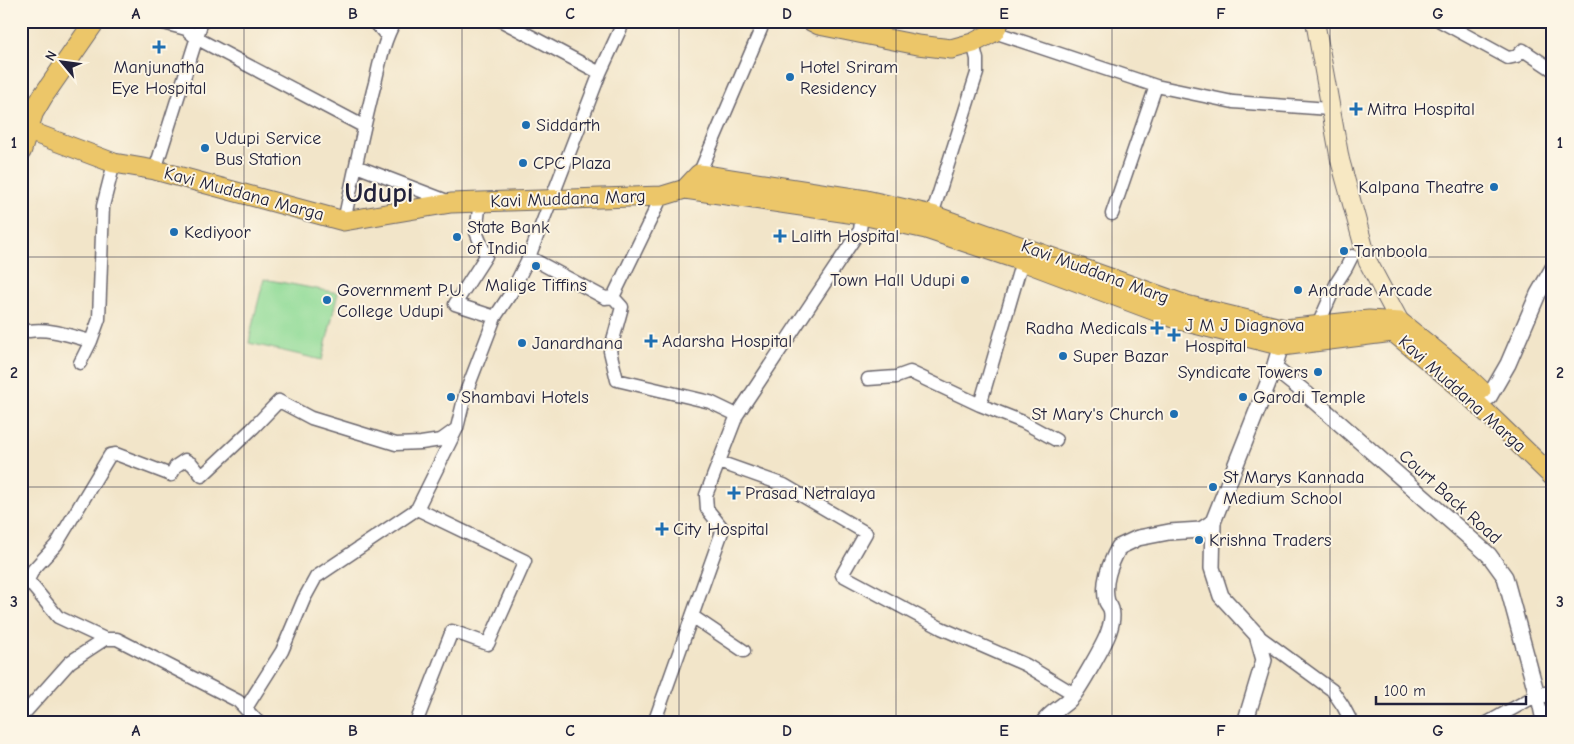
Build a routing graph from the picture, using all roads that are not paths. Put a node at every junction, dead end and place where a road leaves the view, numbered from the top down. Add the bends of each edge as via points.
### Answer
1 (81, 21) edge
2 (95, 21) edge
3 (156, 21) edge
4 (202, 21) edge
5 (374, 21) edge
6 (395, 21) edge
7 (502, 21) edge
8 (624, 21) edge
9 (762, 21) edge
10 (1315, 21) edge
11 (1440, 21) edge
12 (816, 22) edge
13 (997, 27) edge
14 (387, 36) junction
15 (196, 38) junction
16 (973, 43) junction
17 (1553, 70) edge
18 (600, 72) junction
19 (1156, 86) junction
20 (1329, 109) junction
21 (23, 124) edge
22 (363, 126) junction
23 (21, 150) edge
24 (114, 163) junction
25 (356, 166) junction
26 (155, 170) junction
27 (699, 174) junction
28 (684, 189) junction
29 (662, 196) junction
30 (551, 200) junction
31 (480, 202) junction
32 (451, 203) junction
33 (1112, 214) dead end
34 (862, 215) junction
35 (932, 215) junction
36 (344, 221) junction
37 (1352, 256) dead end
38 (529, 257) junction
39 (1022, 261) junction
40 (1553, 268) edge
41 (613, 297) junction
42 (495, 317) junction
43 (1318, 325) junction
44 (1396, 327) junction
45 (30, 331) dead end
46 (1283, 337) junction
47 (91, 341) junction
48 (80, 363) dead end
49 (1274, 368) junction
50 (868, 380) dead end
51 (1489, 397) junction
52 (980, 405) junction
53 (737, 416) junction
54 (457, 428) junction
55 (1056, 440) dead end
56 (1553, 460) edge
57 (718, 462) junction
58 (1553, 477) edge
59 (417, 509) junction
60 (1213, 522) junction
61 (24, 576) edge
62 (692, 616) junction
63 (1257, 636) junction
64 (105, 639) junction
65 (744, 651) dead end
66 (1074, 694) junction
67 (1553, 694) edge
68 (1537, 695) junction
69 (246, 708) junction
70 (21, 717) edge
71 (259, 723) edge
72 (416, 723) edge
73 (654, 723) edge
74 (1042, 723) edge
75 (1245, 723) edge
76 (1352, 723) edge
77 (1487, 723) edge
78 (1543, 723) edge

1 - 21 highway via 30,95
2 - 21 highway
3 - 15 street via 186,29
4 - 15 street
5 - 14 street
6 - 14 street
7 - 18 street
8 - 18 street
9 - 27 street
10 - 20 main road
11 - 17 street via 1508,58 1523,50
12 - 16 main road via 918,45 951,49
13 - 16 main road
13 - 19 street
14 - 22 street
15 - 22 street
15 - 26 street
16 - 35 street via 977,74
18 - 30 street
19 - 20 street via 1233,102
19 - 33 street
20 - 44 main road via 1368,262
21 - 23 highway
21 - 24 main road
22 - 25 street
24 - 26 main road
24 - 47 street via 103,206 99,319
25 - 32 street
25 - 36 street
26 - 36 main road, Kavi Muddana Marga
27 - 28 main road, Kavi Muddana Marg
27 - 35 main road, Kavi Muddana Marg via 866,200
28 - 29 main road, Kavi Muddana Marg
28 - 34 main road, Kavi Muddana Marg
29 - 30 main road, Kavi Muddana Marg
29 - 41 street
30 - 31 main road, Kavi Muddana Marg
30 - 38 street
31 - 32 main road, Kavi Muddana Marg
31 - 42 street via 476,232 486,256 455,304
32 - 36 main road, Kavi Muddana Marga
34 - 39 main road, Kavi Muddana Marg via 926,229
34 - 53 street via 860,230
35 - 46 main road, Kavi Muddana Marg
37 - 43 street
38 - 41 street via 605,298
38 - 42 street
39 - 46 main road, Kavi Muddana Marg via 1179,320
39 - 52 street
40 - 51 street
41 - 53 street via 622,307 610,351 617,380 710,402
42 - 54 street via 465,396
43 - 44 main road, Kavi Muddana Marg via 1369,320
43 - 46 main road, Kavi Muddana Marg
44 - 46 main road, Kavi Muddana Marg
44 - 51 main road via 1456,366
44 - 58 main road, Kavi Muddana Marga
45 - 47 street via 42,329
46 - 49 street
47 - 48 street
49 - 60 street
49 - 68 street, Court Back Road via 1489,555 1505,577
50 - 52 street via 910,372
51 - 56 main road
52 - 55 street via 1023,422
53 - 57 street
54 - 59 street
54 - 61 street via 441,440 396,444 311,418 279,401 202,476 185,460 171,475 116,454 110,455 56,545
57 - 62 street via 706,495 707,509 723,528
57 - 66 street via 784,485 866,532 842,575 941,628 1026,665
59 - 69 street via 316,577 282,651
59 - 72 street via 525,561 488,644 452,631
60 - 63 street via 1212,568 1222,596
60 - 66 street via 1201,530 1138,538 1118,547 1108,569 1106,584 1112,616 1109,634
61 - 64 street via 58,617
62 - 65 street
62 - 73 street
63 - 75 street via 1264,660
63 - 76 street via 1332,690
64 - 69 street via 126,643
64 - 70 street via 70,662
66 - 74 street
67 - 68 street
68 - 77 street
68 - 78 street
69 - 71 street

